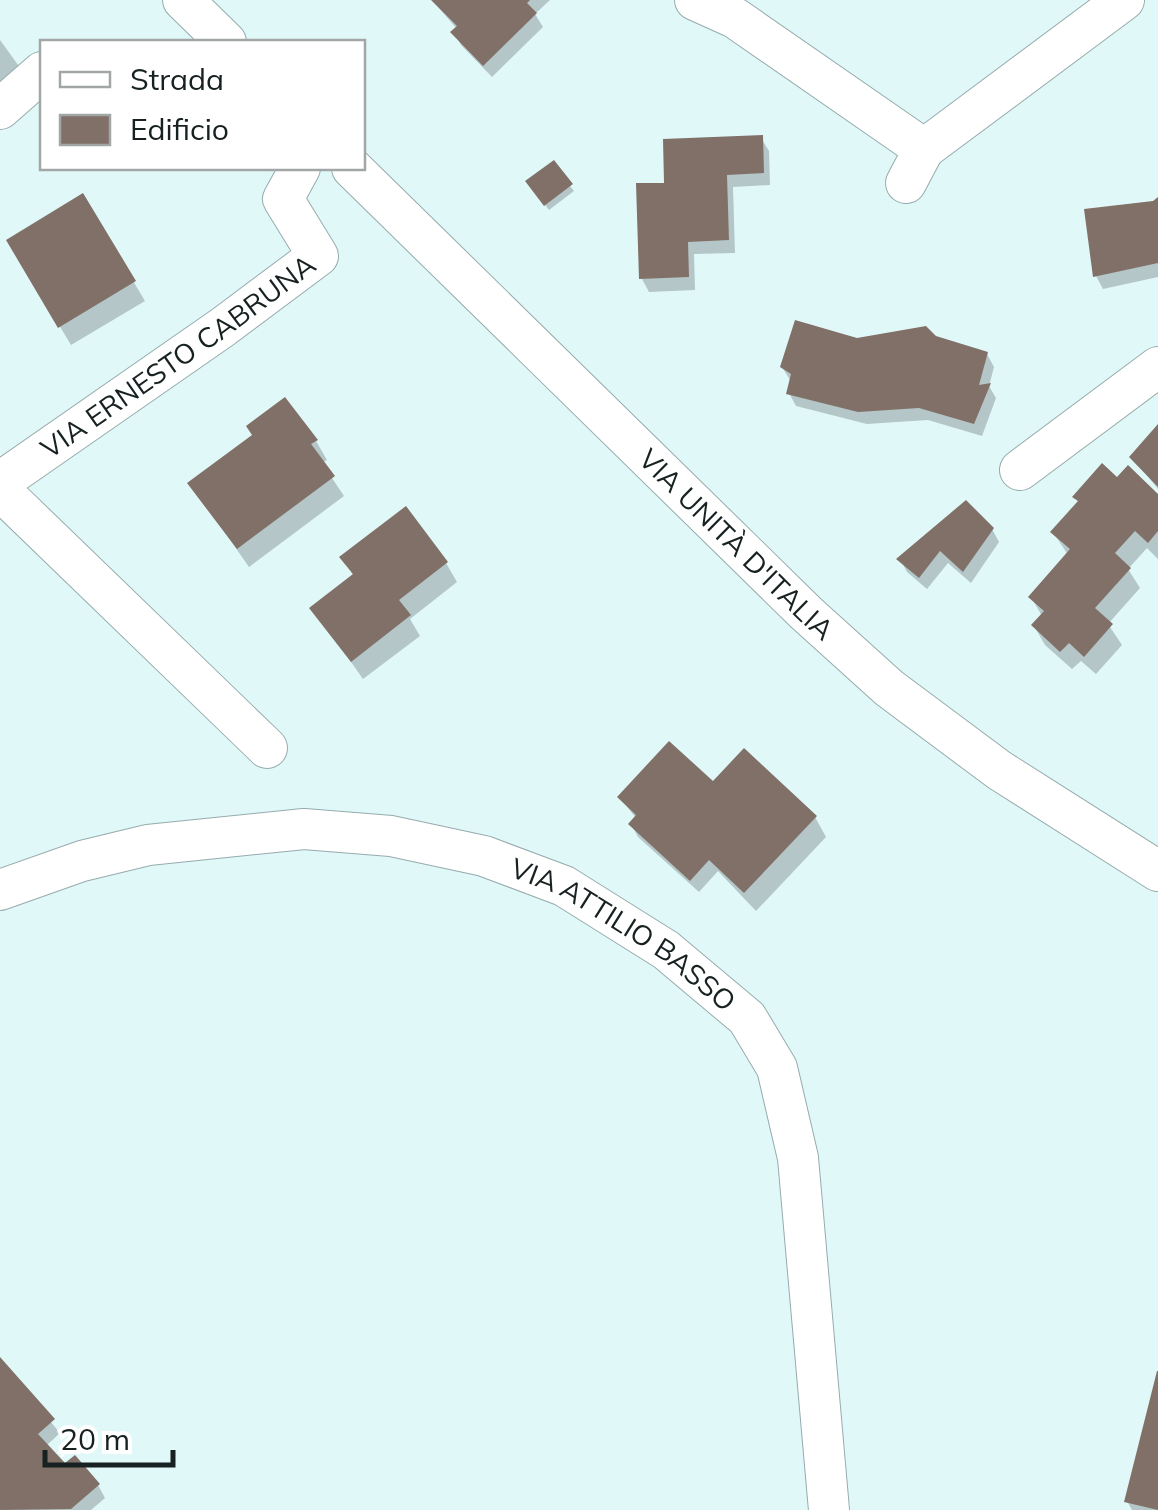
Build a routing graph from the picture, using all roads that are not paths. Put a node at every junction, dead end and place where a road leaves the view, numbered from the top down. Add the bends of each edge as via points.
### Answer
1 (696, 0) edge
2 (1124, 0) edge
3 (40, 74) edge
4 (0, 108) edge
5 (299, 170) edge
6 (354, 170) edge
7 (1158, 367) edge
8 (1020, 470) dead end
9 (0, 486) edge
10 (268, 748) dead end
11 (1158, 871) edge
12 (0, 890) edge
13 (829, 1510) edge

1 - 2 street via 735,18 915,166
3 - 4 street
5 - 9 street, VIA ERNESTO CABRUNA via 282,198 318,256
6 - 11 street, VIA UNITÀ D'ITALIA via 889,688 999,770
7 - 8 street
9 - 10 street, VIA ERNESTO CABRUNA
12 - 13 street, VIA ATTILIO BASSO via 148,845 304,829 391,836 484,856 564,886 666,950 747,1018 778,1068 798,1158

